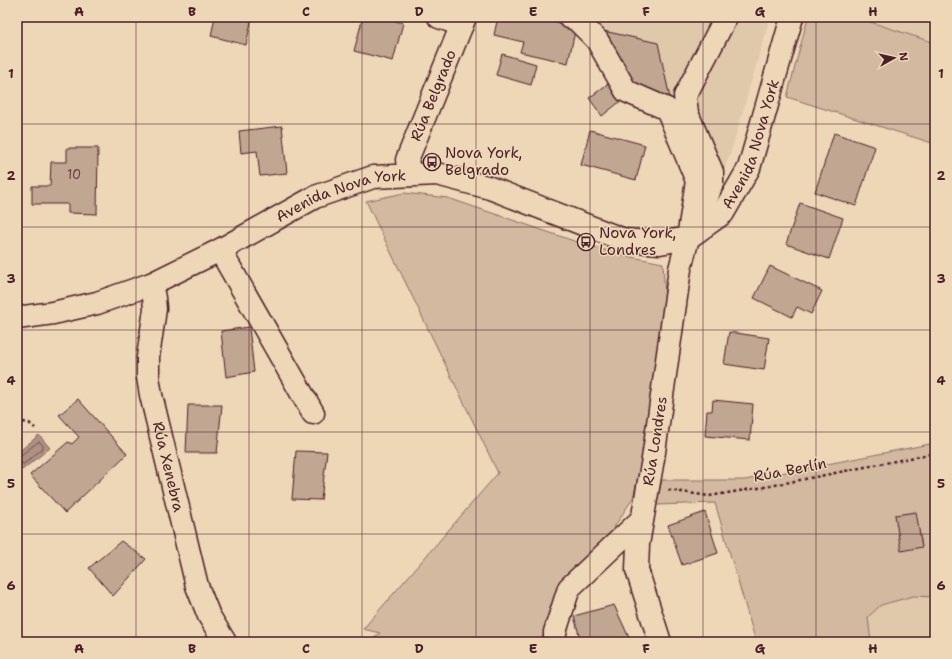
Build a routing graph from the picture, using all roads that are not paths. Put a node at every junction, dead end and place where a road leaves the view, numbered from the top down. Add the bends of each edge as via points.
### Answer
1 (439, 17) edge
2 (568, 17) edge
3 (726, 17) edge
4 (792, 17) edge
5 (464, 21) edge
6 (410, 175) junction
7 (708, 224) junction
8 (688, 238) junction
9 (220, 250) junction
10 (151, 284) junction
11 (17, 318) edge
12 (313, 413) dead end
13 (642, 519) junction
14 (225, 642) edge
15 (555, 642) edge
16 (660, 642) edge

1 - 5 street
2 - 8 street via 576,19 596,40 626,91 667,109 697,180
3 - 7 street via 685,96 687,113 712,172 712,183 702,212
4 - 7 street, Avenida Nova York via 749,168 723,213
5 - 6 street, Rúa Belgrado via 407,160
6 - 8 street, Avenida Nova York via 437,174 490,188 624,240 660,243
6 - 9 street, Avenida Nova York via 373,177 315,197
7 - 8 street, Avenida Nova York
8 - 13 street, Rúa Londres via 680,269
9 - 10 street, Avenida Nova York
9 - 12 street
10 - 11 street, Avenida Nova York via 97,303
10 - 14 street, Rúa Xenebra via 155,309 148,356 151,395 197,586 209,616
13 - 15 street via 569,588
13 - 16 street, Rúa Londres via 637,570

